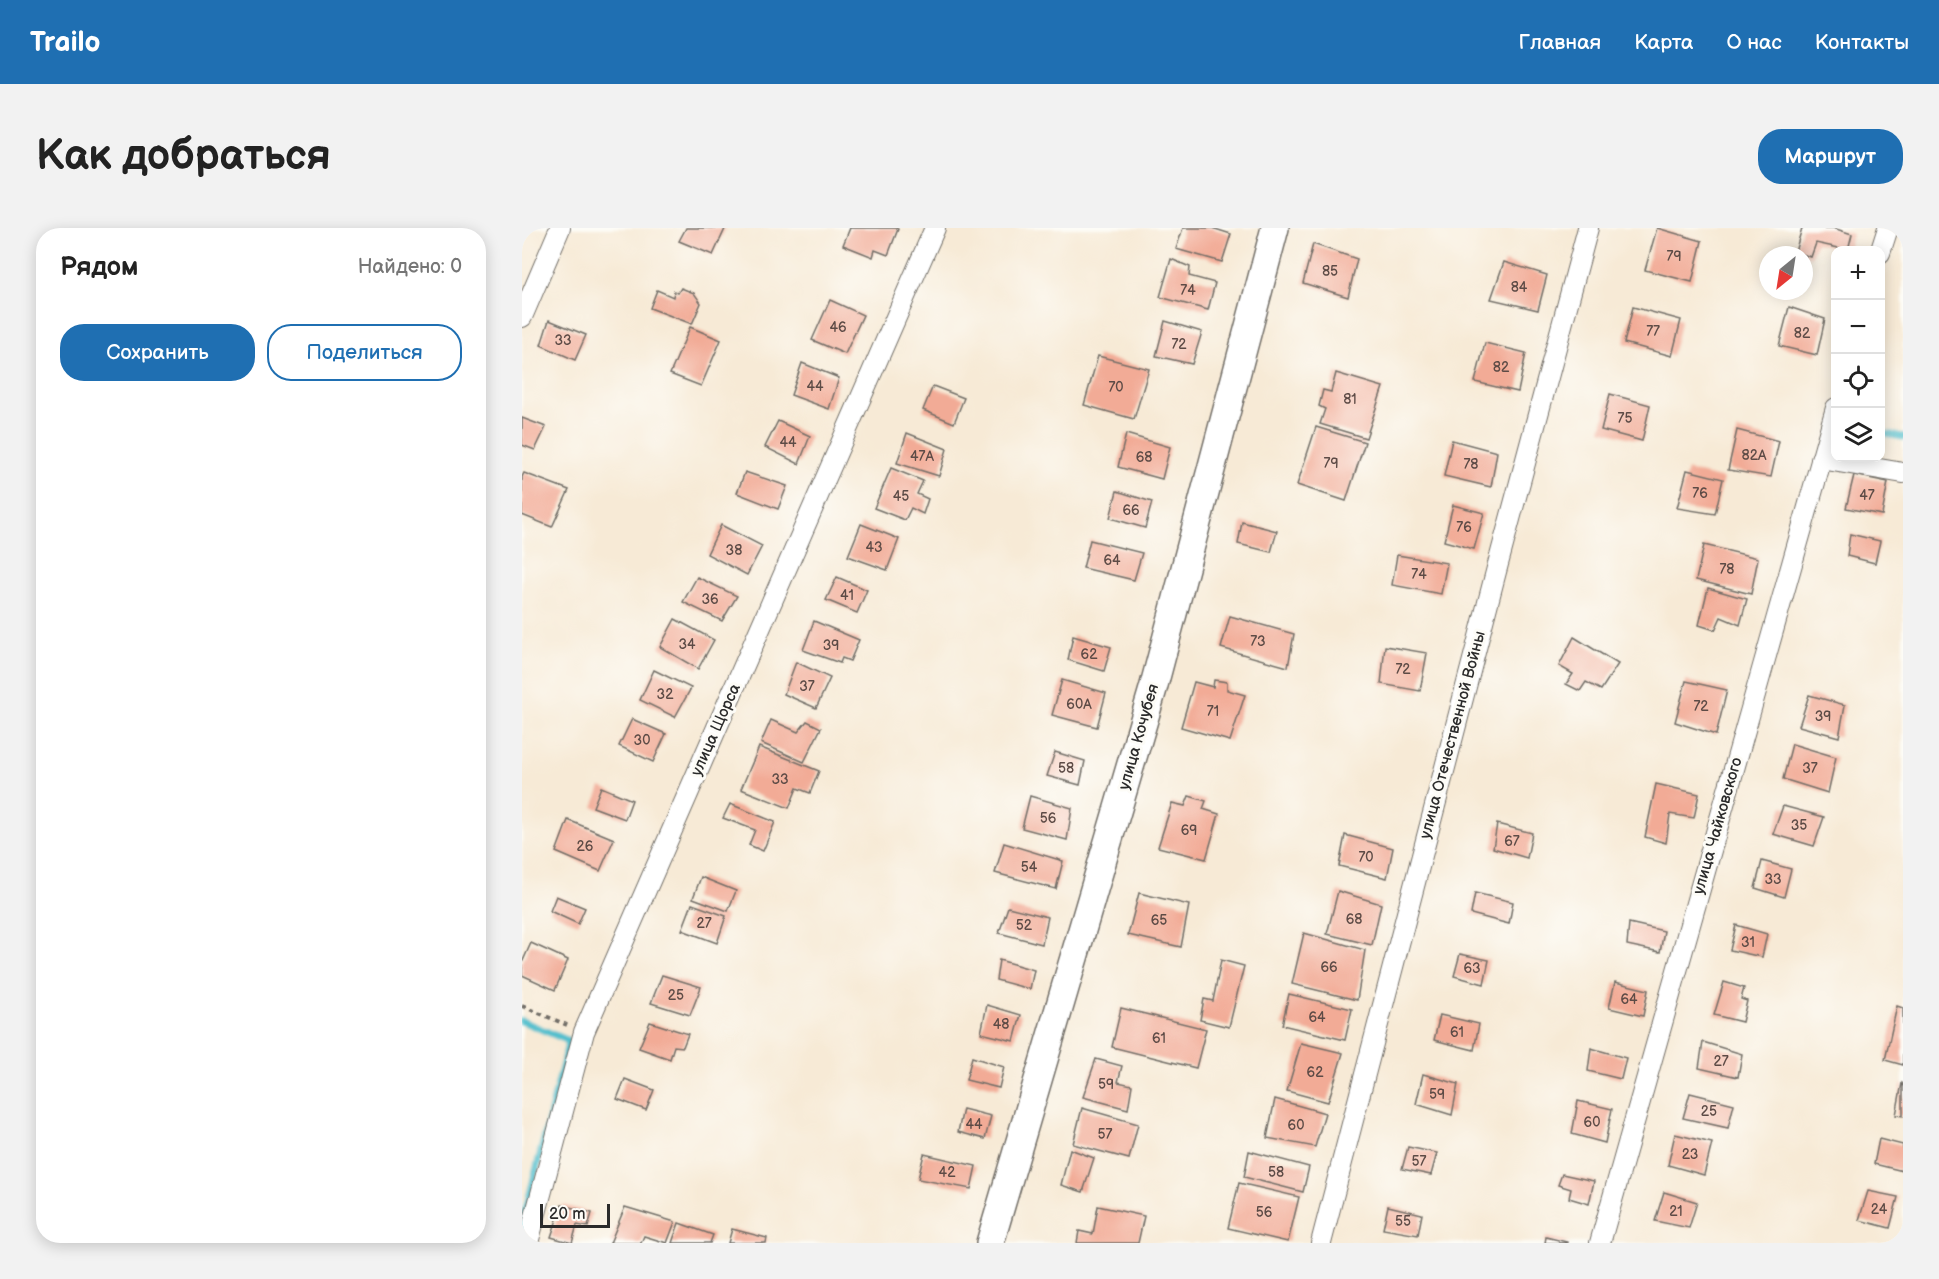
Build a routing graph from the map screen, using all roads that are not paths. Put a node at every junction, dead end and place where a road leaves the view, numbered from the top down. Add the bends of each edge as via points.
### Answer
1 (560, 228) edge
2 (935, 228) edge
3 (1275, 228) edge
4 (1588, 228) edge
5 (1888, 228) edge
6 (1883, 246) edge
7 (522, 317) edge
8 (1831, 425) edge
9 (1821, 459) junction
10 (1903, 472) edge
11 (528, 1243) edge
12 (990, 1243) edge
13 (1321, 1243) edge
14 (1600, 1243) edge

1 - 7 street
2 - 11 street, улица Щорса via 584,1032
3 - 12 main road, улица Кочубея via 1153,689
4 - 13 street, улица Отечественной Войны
5 - 6 street
8 - 9 street, улица Чайковского
9 - 10 street
9 - 14 street, улица Чайковского

